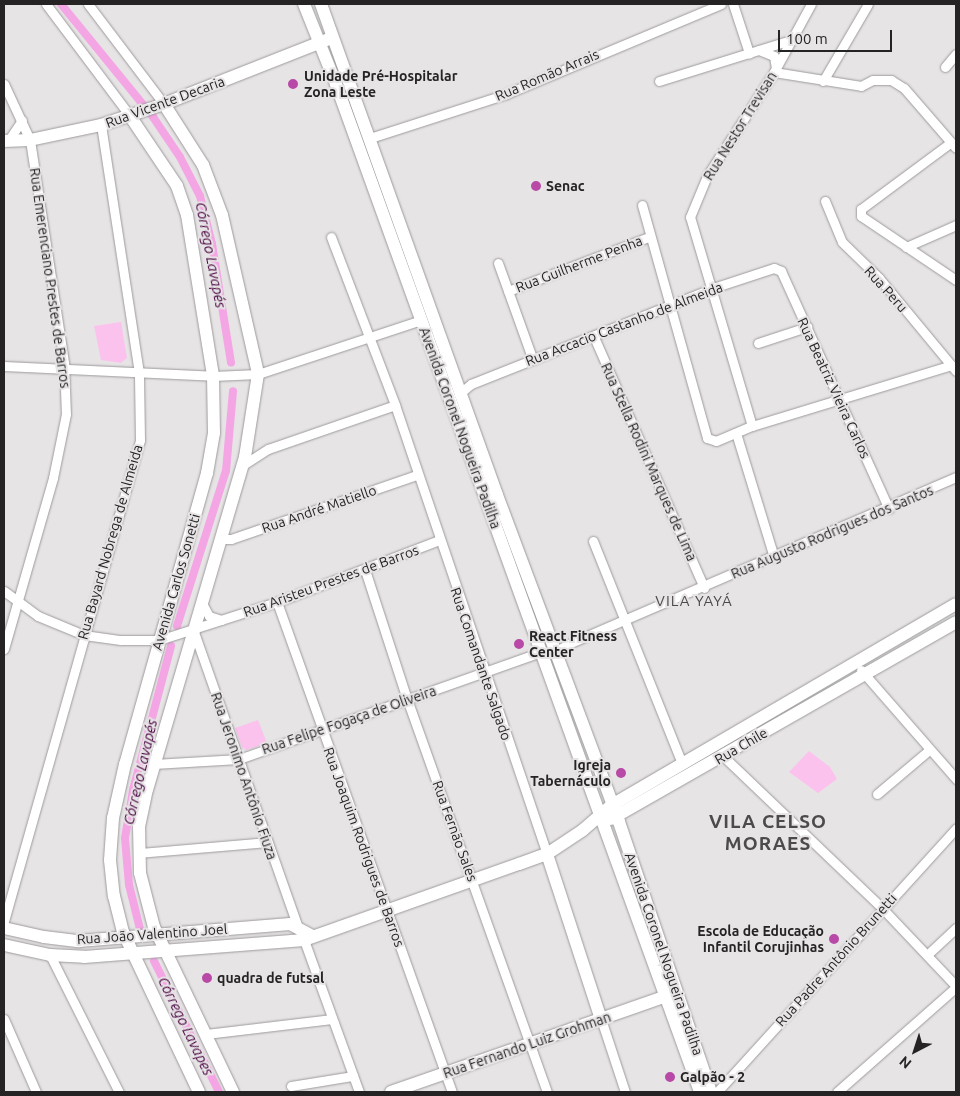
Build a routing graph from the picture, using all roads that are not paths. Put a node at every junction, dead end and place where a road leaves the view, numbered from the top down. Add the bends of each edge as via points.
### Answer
1 (46, 4) edge
2 (88, 4) edge
3 (304, 4) edge
4 (321, 4) edge
5 (721, 4) edge
6 (733, 4) edge
7 (811, 4) edge
8 (868, 4) edge
9 (334, 37) junction
10 (791, 40) junction
11 (321, 42) junction
12 (754, 51) junction
13 (956, 54) edge
14 (945, 67) dead end
15 (775, 70) junction
16 (102, 77) junction
17 (659, 81) dead end
18 (823, 81) junction
19 (4, 84) edge
20 (182, 97) junction
21 (160, 105) junction
22 (134, 115) junction
23 (22, 120) junction
24 (176, 123) junction
25 (106, 124) junction
26 (370, 138) junction
27 (30, 140) junction
28 (6, 141) edge
29 (953, 146) edge
30 (825, 201) dead end
31 (642, 205) dead end
32 (956, 224) edge
33 (331, 237) dead end
34 (649, 237) junction
35 (906, 247) junction
36 (498, 263) dead end
37 (778, 269) joint
38 (956, 280) edge
39 (710, 290) junction
40 (508, 291) junction
41 (668, 307) junction
42 (421, 320) junction
43 (807, 327) junction
44 (370, 337) junction
45 (594, 337) junction
46 (758, 343) dead end
47 (533, 360) junction
48 (4, 366) edge
49 (65, 368) junction
50 (954, 368) edge
51 (139, 373) junction
52 (258, 374) junction
53 (217, 376) junction
54 (455, 390) junction
55 (840, 400) junction
56 (395, 405) junction
57 (752, 426) junction
58 (736, 433) junction
59 (250, 440) junction
60 (268, 449) junction
61 (243, 464) junction
62 (417, 475) junction
63 (956, 477) edge
64 (889, 509) junction
65 (220, 539) junction
66 (439, 540) junction
67 (593, 542) dead end
68 (774, 557) junction
69 (365, 570) junction
70 (704, 588) junction
71 (4, 591) edge
72 (18, 601) junction
73 (277, 602) junction
74 (202, 603) junction
75 (956, 604) edge
76 (222, 620) junction
77 (625, 621) junction
78 (956, 622) edge
79 (195, 632) junction
80 (84, 635) junction
81 (550, 639) junction
82 (159, 640) junction
83 (568, 644) junction
84 (4, 649) edge
85 (540, 653) junction
86 (556, 657) junction
87 (857, 663) junction
88 (484, 673) junction
89 (864, 675) junction
90 (407, 699) junction
91 (321, 729) junction
92 (929, 750) junction
93 (722, 756) junction
94 (239, 759) junction
95 (154, 764) junction
96 (682, 764) junction
97 (956, 779) edge
98 (603, 783) junction
99 (640, 789) junction
100 (877, 794) dead end
101 (612, 804) junction
102 (617, 817) junction
103 (602, 818) junction
104 (956, 828) edge
105 (267, 842) junction
106 (139, 853) junction
107 (547, 854) junction
108 (473, 880) junction
109 (882, 908) junction
110 (387, 910) junction
111 (4, 921) edge
112 (4, 928) edge
113 (956, 928) edge
114 (299, 932) junction
115 (158, 935) junction
116 (125, 938) junction
117 (4, 945) edge
118 (166, 951) junction
119 (928, 954) junction
120 (50, 955) junction
121 (134, 955) junction
122 (956, 986) edge
123 (664, 997) junction
124 (4, 1019) edge
125 (332, 1019) junction
126 (601, 1019) junction
127 (206, 1034) junction
128 (529, 1043) junction
129 (445, 1073) junction
130 (353, 1076) junction
131 (291, 1086) dead end
132 (36, 1092) edge
133 (119, 1092) edge
134 (199, 1092) edge
135 (233, 1092) edge
136 (359, 1092) edge
137 (391, 1092) edge
138 (452, 1092) edge
139 (547, 1092) edge
140 (626, 1092) edge
141 (700, 1092) edge
142 (711, 1092) edge
143 (717, 1092) edge
144 (836, 1092) edge

1 - 16 street, Avenida Carlos Sonetti
2 - 21 street
3 - 11 street, Avenida Coronel Nogueira Padilha
4 - 9 street, Avenida Coronel Nogueira Padilha
5 - 26 street, Rua Romão Arrais via 506,94
6 - 12 street
7 - 10 street, Rua Nestor Trevisan
8 - 18 street
9 - 11 street
9 - 26 street, Avenida Coronel Nogueira Padilha
10 - 12 street
10 - 15 street, Rua Nestor Trevisan
11 - 20 street, Rua Vicente Decaria
11 - 42 street, Avenida Coronel Nogueira Padilha
12 - 15 street via 774,56
12 - 17 street
13 - 14 street
15 - 18 street
15 - 39 street, Rua Nestor Trevisan via 707,176 690,217
16 - 22 street, Avenida Carlos Sonetti
16 - 25 street, Avenida Carlos Sonetti via 119,110
18 - 29 street via 861,86 873,80 891,80 904,88
19 - 23 street, Rua Emerenciano Prestes de Barros
20 - 21 street, Rua Vicente Decaria
20 - 24 street via 174,110
21 - 22 street, Rua Vicente Decaria
21 - 24 street
22 - 25 street, Rua Vicente Decaria
22 - 53 street, Avenida Carlos Sonetti via 183,200
23 - 27 street, Rua Emerenciano Prestes de Barros
23 - 28 street
24 - 52 street via 203,165 222,215
25 - 27 street, Rua Vicente Decaria
25 - 51 street, Rua Bayard Nobrega de Almeida
26 - 54 street, Avenida Coronel Nogueira Padilha
27 - 28 street, Rua Vicente Decaria
27 - 49 street, Rua Emerenciano Prestes de Barros
29 - 35 street via 861,209 861,216
30 - 50 street, Rua Peru via 842,242 879,278
31 - 34 street
32 - 35 street
33 - 44 street, Rua Comandante Salgado
34 - 40 street, Rua Guilherme Penha
34 - 41 street
35 - 38 street
36 - 40 street
37 - 39 street, Rua Accacio Castanho de Almeida
37 - 43 street, Rua Beatriz Vieira Carlos
39 - 41 street, Rua Accacio Castanho de Almeida
39 - 57 street, Rua Nestor Trevisan
40 - 47 street
41 - 45 street, Rua Accacio Castanho de Almeida
41 - 58 street via 707,438 716,441
42 - 44 street
42 - 54 street, Avenida Coronel Nogueira Padilha
43 - 46 street
43 - 55 street, Rua Beatriz Vieira Carlos
44 - 52 street
44 - 56 street, Rua Comandante Salgado
45 - 47 street, Rua Accacio Castanho de Almeida
45 - 70 street, Rua Stella Rodini Marques de Lima
47 - 54 street, Rua Accacio Castanho de Almeida
48 - 49 street
49 - 51 street
49 - 72 street, Rua Emerenciano Prestes de Barros via 66,414 60,447
50 - 55 street
51 - 53 street
51 - 80 street, Rua Bayard Nobrega de Almeida via 140,440
52 - 53 street
52 - 59 street
53 - 82 street, Avenida Carlos Sonetti via 214,433 207,473
54 - 81 street, Avenida Coronel Nogueira Padilha
54 - 85 street, Avenida Coronel Nogueira Padilha
55 - 57 street
55 - 64 street, Rua Beatriz Vieira Carlos
56 - 60 street
56 - 62 street, Rua Comandante Salgado
57 - 58 street
58 - 68 street
59 - 60 street via 256,447
59 - 61 street
60 - 61 street
61 - 65 street
62 - 65 street, Rua André Matiello via 231,539
62 - 66 street, Rua Comandante Salgado
63 - 64 street, Rua Augusto Rodrigues dos Santos
64 - 68 street, Rua Augusto Rodrigues dos Santos
65 - 74 street
66 - 69 street, Rua Aristeu Prestes de Barros
66 - 88 street, Rua Comandante Salgado
67 - 77 street
68 - 70 street, Rua Augusto Rodrigues dos Santos
69 - 73 street, Rua Aristeu Prestes de Barros
69 - 90 street, Rua Fernão Sales
70 - 77 street, Rua Augusto Rodrigues dos Santos
71 - 72 street, Rua Aristeu Prestes de Barros
72 - 80 street, Rua Aristeu Prestes de Barros via 38,616
72 - 84 street, Rua Emerenciano Prestes de Barros
73 - 76 street, Rua Aristeu Prestes de Barros
73 - 91 street, Rua Joaquim Rodrigues de Barros
74 - 76 street via 209,616
74 - 79 street
75 - 87 street, Rua Chile
76 - 79 street, Rua Aristeu Prestes de Barros
77 - 83 street, Rua Augusto Rodrigues dos Santos
77 - 96 street
78 - 89 street, Rua Chile
79 - 82 street, Rua Aristeu Prestes de Barros
79 - 94 street, Rua Jeronimo Antônio Fiuza
79 - 95 street
80 - 82 street, Rua Aristeu Prestes de Barros via 121,640
80 - 111 street, Rua Bayard Nobrega de Almeida
81 - 83 street via 558,645
81 - 86 street, Avenida Coronel Nogueira Padilha
82 - 116 street, Avenida Carlos Sonetti via 113,818 110,860 114,896
83 - 86 street, Rua Augusto Rodrigues dos Santos
85 - 88 street, Rua Felipe Fogaça de Oliveira
85 - 103 street, Avenida Coronel Nogueira Padilha
86 - 98 street, Avenida Coronel Nogueira Padilha
87 - 89 street
87 - 96 street, Rua Chile
88 - 90 street, Rua Felipe Fogaça de Oliveira
88 - 107 street, Rua Comandante Salgado
89 - 92 street
89 - 93 street, Rua Chile
90 - 91 street, Rua Felipe Fogaça de Oliveira
90 - 108 street, Rua Fernão Sales
91 - 94 street, Rua Felipe Fogaça de Oliveira
91 - 110 street, Rua Joaquim Rodrigues de Barros
92 - 97 street
92 - 100 street
93 - 102 street, Rua Chile
93 - 109 street
94 - 95 street, Rua Felipe Fogaça de Oliveira
94 - 105 street, Rua Jeronimo Antônio Fiuza
95 - 106 street via 139,826
96 - 99 street, Rua Chile
98 - 99 street via 622,795
98 - 101 street, Avenida Coronel Nogueira Padilha
99 - 101 street, Rua Chile
101 - 102 street, Avenida Coronel Nogueira Padilha
101 - 103 street
102 - 103 street
102 - 142 street, Avenida Coronel Nogueira Padilha
103 - 107 street, Rua João Valentino Joel
103 - 123 street, Avenida Coronel Nogueira Padilha
104 - 109 street, Rua Padre Antônio Brunetti
105 - 106 street
105 - 114 street, Rua Jeronimo Antônio Fiuza
106 - 115 street via 146,901
107 - 108 street, Rua João Valentino Joel
107 - 126 street, Rua Comandante Salgado
108 - 110 street, Rua João Valentino Joel
108 - 128 street, Rua Fernão Sales
109 - 119 street
109 - 143 street, Rua Padre Antônio Brunetti
110 - 114 street, Rua João Valentino Joel
110 - 129 street, Rua Joaquim Rodrigues de Barros
112 - 116 street, Rua João Valentino Joel via 58,940
113 - 119 street
114 - 115 street, Rua João Valentino Joel
114 - 118 street, Rua João Valentino Joel
114 - 125 street, Rua Jeronimo Antônio Fiuza
115 - 116 street, Rua João Valentino Joel
115 - 118 street
116 - 121 street, Avenida Carlos Sonetti
117 - 120 street, Rua João Valentino Joel
118 - 121 street, Rua João Valentino Joel
118 - 127 street
119 - 122 street
120 - 121 street, Rua João Valentino Joel
120 - 133 street
121 - 134 street, Avenida Carlos Sonetti
122 - 144 street
123 - 126 street, Rua Fernando Luiz Grohman
123 - 141 street, Avenida Coronel Nogueira Padilha
124 - 132 street
125 - 127 street
125 - 130 street, Rua Jeronimo Antônio Fiuza
126 - 128 street, Rua Fernando Luiz Grohman
126 - 140 street, Rua Comandante Salgado
127 - 135 street
128 - 129 street, Rua Fernando Luiz Grohman
128 - 139 street, Rua Fernão Sales
129 - 137 street, Rua Fernando Luiz Grohman
129 - 138 street, Rua Joaquim Rodrigues de Barros
130 - 131 street
130 - 136 street, Rua Jeronimo Antônio Fiuza

